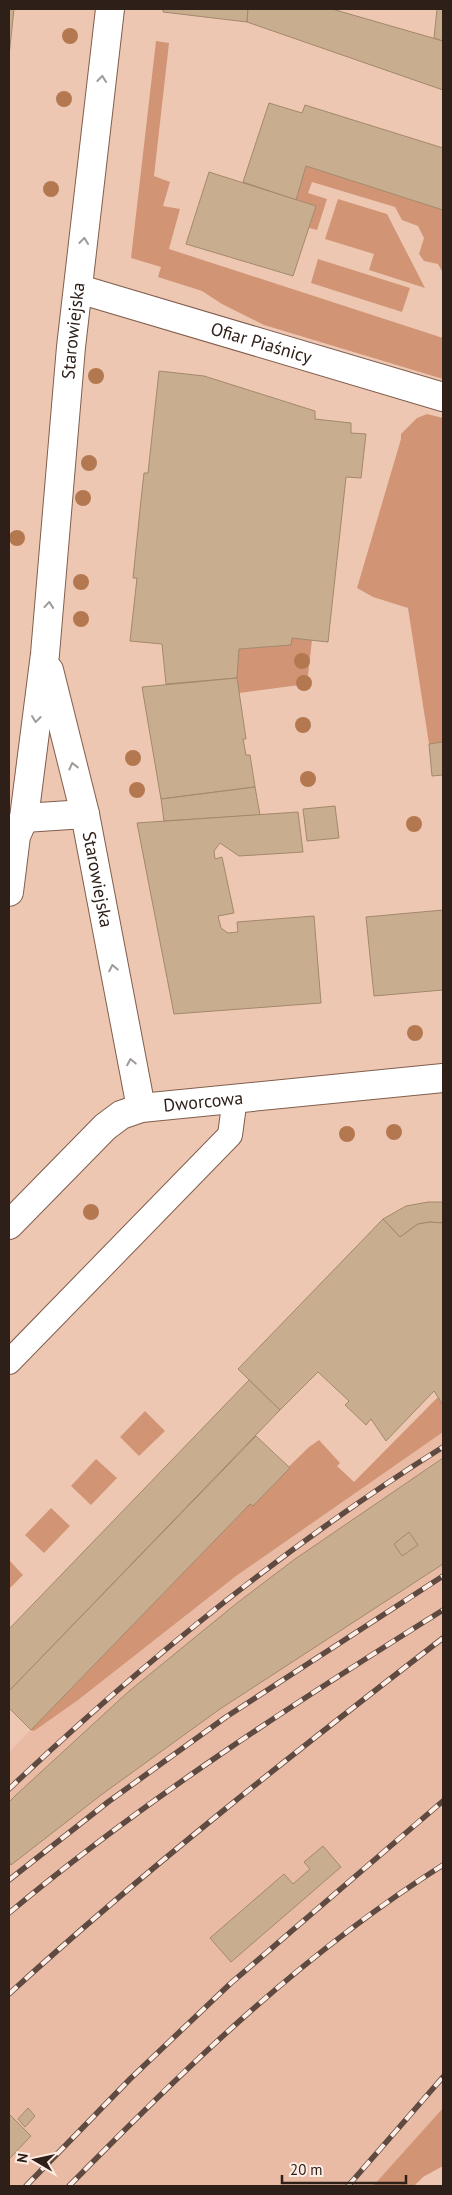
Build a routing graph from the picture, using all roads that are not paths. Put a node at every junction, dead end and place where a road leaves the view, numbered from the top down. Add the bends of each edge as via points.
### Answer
1 (110, 9) edge
2 (79, 289) junction
3 (443, 397) edge
4 (45, 654) junction
5 (85, 814) junction
6 (24, 818) junction
7 (9, 892) edge
8 (443, 1078) edge
9 (235, 1098) junction
10 (141, 1108) junction
11 (9, 1226) edge
12 (9, 1362) edge

2 -> 1 street, Starowiejska
2 - 3 street, Ofiar Piaśnicy
4 -> 2 street, Starowiejska via 62,439
5 -> 4 street, Starowiejska
4 -> 6 street, Starowiejska
5 - 6 street
10 -> 5 street, Starowiejska
6 - 7 street, Starowiejska via 16,836
8 - 9 street, Dworcowa
9 - 10 street, Dworcowa
9 - 12 lane via 230,1135
10 - 11 street, Dworcowa via 121,1115 105,1127

